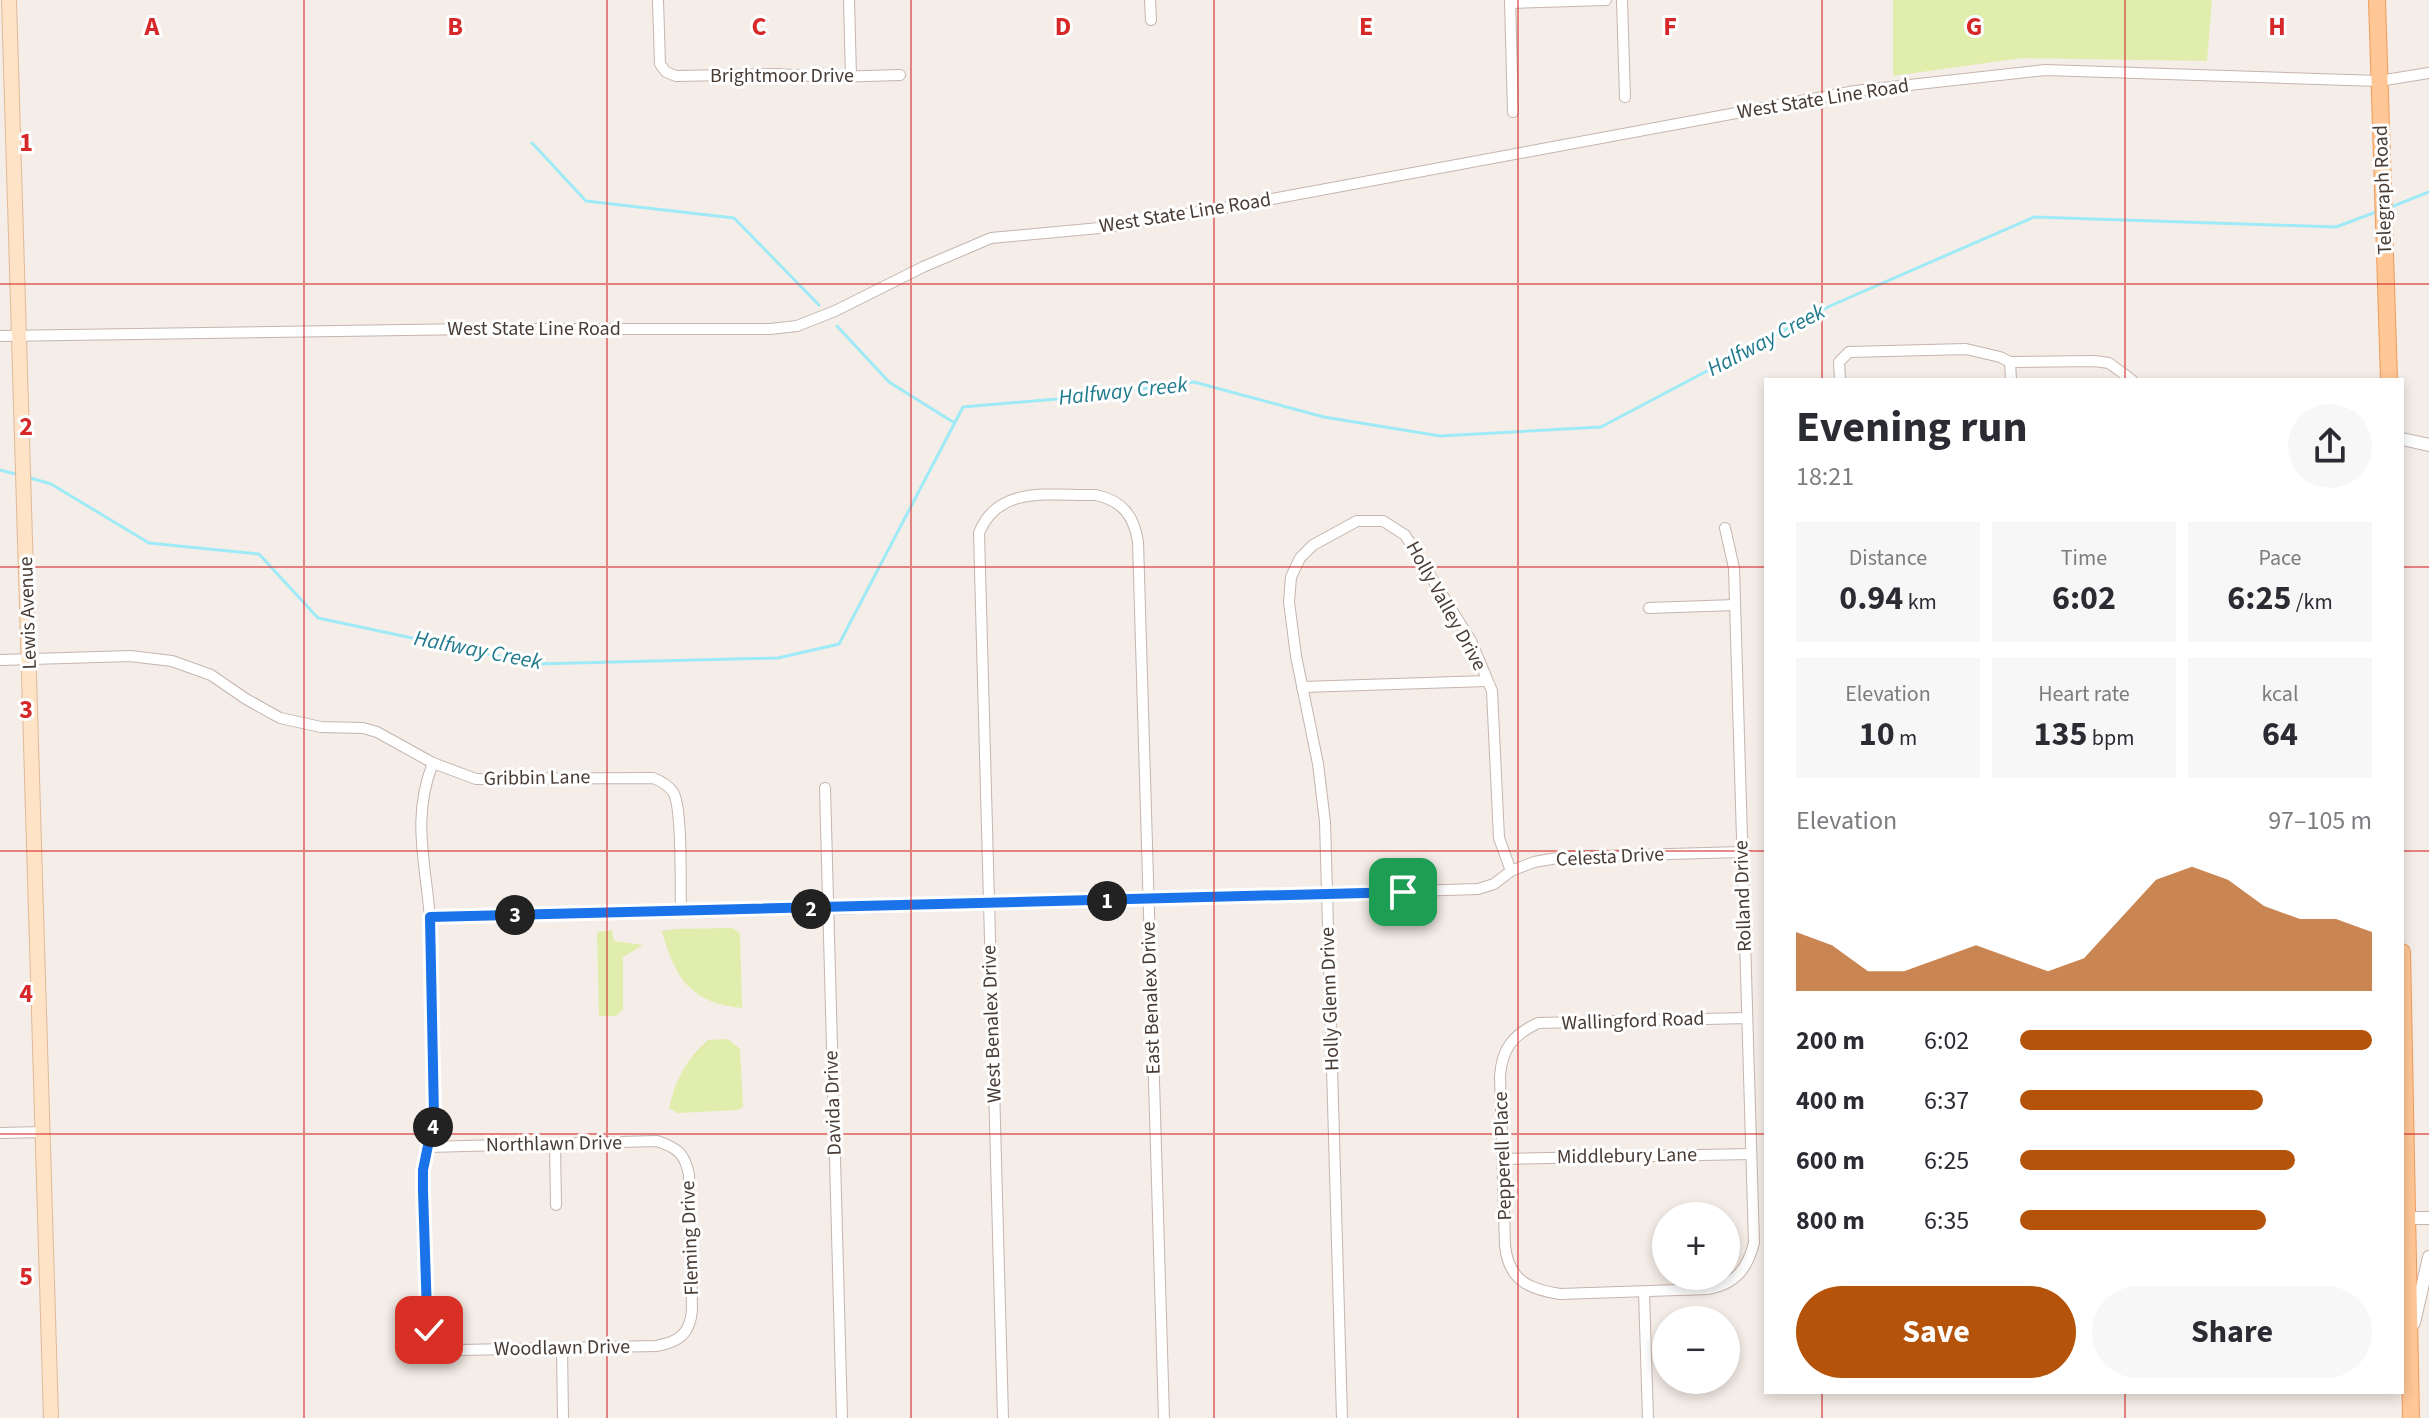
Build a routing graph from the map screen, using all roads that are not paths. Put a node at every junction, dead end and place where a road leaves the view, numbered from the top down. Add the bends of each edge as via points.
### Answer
1 (9, 0) edge
2 (658, 0) edge
3 (849, 0) edge
4 (1150, 0) edge
5 (1606, 0) edge
6 (1622, 0) edge
7 (2377, 0) edge
8 (1510, 1) edge
9 (1151, 20) dead end
10 (2429, 73) edge
11 (900, 75) dead end
12 (851, 77) junction
13 (2379, 81) junction
14 (1625, 97) dead end
15 (1513, 112) dead end
16 (0, 336) edge
17 (20, 336) junction
18 (2010, 362) junction
19 (1840, 378) edge
20 (2011, 378) edge
21 (2129, 378) edge
22 (2389, 378) edge
23 (2404, 439) edge
24 (2429, 445) edge
25 (1056, 496) joint
26 (1357, 521) joint
27 (1725, 528) dead end
28 (1735, 605) junction
29 (1649, 608) dead end
30 (29, 659) junction
31 (0, 660) edge
32 (1487, 681) junction
33 (1302, 687) junction
34 (433, 763) junction
35 (825, 788) dead end
36 (1741, 852) junction
37 (1511, 871) junction
38 (1327, 894) junction
39 (1148, 899) junction
40 (989, 904) junction
41 (827, 909) junction
42 (681, 911) junction
43 (430, 917) junction
44 (1747, 1018) junction
45 (1521, 1032) joint
46 (2404, 1041) edge
47 (43, 1132) junction
48 (0, 1133) edge
49 (555, 1144) junction
50 (429, 1147) junction
51 (677, 1148) joint
52 (1751, 1154) junction
53 (1503, 1159) junction
54 (556, 1205) dead end
55 (2408, 1218) junction
56 (2429, 1218) edge
57 (2429, 1257) edge
58 (1644, 1292) junction
59 (687, 1331) joint
60 (2410, 1342) junction
61 (562, 1347) junction
62 (51, 1418) edge
63 (563, 1418) edge
64 (842, 1418) edge
65 (1003, 1418) edge
66 (1164, 1418) edge
67 (1342, 1418) edge
68 (1648, 1418) edge
69 (2411, 1418) edge

1 - 17 main road, Lewis Avenue
2 - 12 street, Brightmoor Drive via 660,64 666,72 689,77
3 - 12 street
4 - 9 street
5 - 8 street
6 - 14 street
7 - 13 main road, Telegraph Road
8 - 15 street
10 - 13 street, West State Line Road
11 - 12 street, Brightmoor Drive
13 - 17 street, West State Line Road via 2045,70 1855,91 1226,208 1110,227 991,238 835,311 797,326 770,329
13 - 22 main road, Telegraph Road
16 - 17 street, West State Line Road
17 - 30 main road, Lewis Avenue
18 - 19 street via 1966,349 1849,352 1839,362
18 - 20 street
18 - 21 street via 2109,363
23 - 24 street
25 - 39 street, East Benalex Drive via 1106,497 1126,510 1136,530
25 - 40 street, West Benalex Drive via 999,504 979,533
26 - 32 street, Holly Valley Drive via 1383,521 1405,535 1471,641
26 - 33 street, Holly Glenn Drive via 1313,545 1291,577 1289,602
27 - 28 street, Rolland Drive
28 - 29 street
28 - 36 street, Rolland Drive
30 - 31 street, Gribbin Lane
30 - 34 street, Gribbin Lane via 130,656 172,661 211,675 280,718 377,732
30 - 47 main road, Lewis Avenue
32 - 33 street
32 - 37 street, Holly Valley Drive via 1495,709 1499,838
33 - 38 street, Holly Glenn Drive via 1323,796
34 - 42 street, Gribbin Lane via 476,779 641,776 667,786 675,794 678,812
34 - 43 street via 421,807
35 - 41 street, Davida Drive
36 - 37 street, Celesta Drive via 1563,857
36 - 44 street, Rolland Drive
37 - 38 street, Celesta Drive via 1478,889
38 - 39 street, Celesta Drive
38 - 67 street, Holly Glenn Drive
39 - 40 street, Celesta Drive
39 - 66 street, East Benalex Drive
40 - 41 street, Celesta Drive
40 - 65 street, West Benalex Drive
41 - 42 street, Celesta Drive
41 - 64 street, Davida Drive
42 - 43 street, Celesta Drive
43 - 50 street via 434,1116
44 - 45 street, Wallingford Road via 1538,1023
44 - 52 street, Rolland Drive
45 - 53 street, Pepperell Place via 1501,1061
46 - 55 main road
47 - 48 street
47 - 62 main road, Lewis Avenue
49 - 50 street, Northlawn Drive
49 - 51 street, Northlawn Drive via 657,1141
49 - 54 street
50 - 61 street, Woodlawn Drive via 423,1170 429,1330 449,1349
51 - 59 street, Fleming Drive via 689,1175 692,1310
52 - 53 street, Middlebury Lane
52 - 58 street, Rolland Drive via 1754,1243 1739,1276 1726,1286
53 - 58 street, Pepperell Place via 1507,1257 1522,1284 1560,1294
55 - 56 street
55 - 60 main road
57 - 60 street
58 - 68 street
59 - 61 street, Woodlawn Drive via 671,1344 656,1346
60 - 69 main road
61 - 63 street

